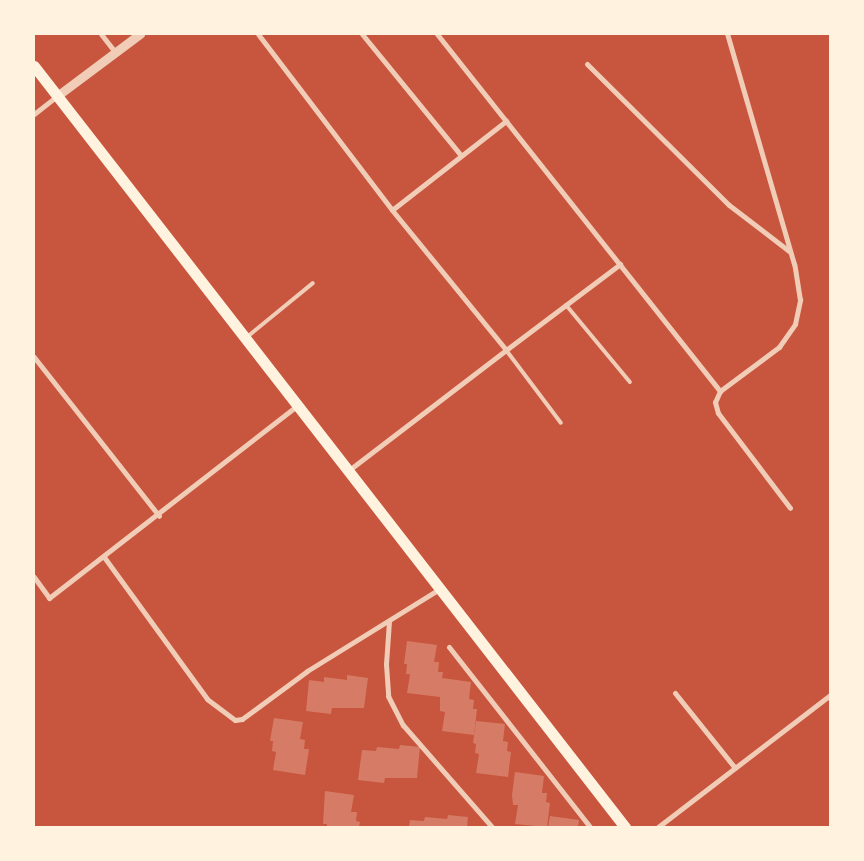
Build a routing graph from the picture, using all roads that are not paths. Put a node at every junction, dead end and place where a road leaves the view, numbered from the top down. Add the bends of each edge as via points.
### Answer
1 (101, 34) edge
2 (140, 34) edge
3 (258, 34) edge
4 (362, 34) edge
5 (437, 34) edge
6 (727, 34) edge
7 (115, 52) junction
8 (587, 64) dead end
9 (34, 66) edge
10 (57, 96) junction
11 (34, 114) edge
12 (506, 121) junction
13 (460, 154) junction
14 (392, 210) junction
15 (789, 251) junction
16 (620, 264) junction
17 (313, 283) dead end
18 (566, 306) junction
19 (245, 338) junction
20 (506, 350) junction
21 (34, 357) edge
22 (630, 382) dead end
23 (720, 391) junction
24 (298, 405) junction
25 (561, 423) dead end
26 (349, 470) junction
27 (790, 508) dead end
28 (159, 516) junction
29 (104, 557) junction
30 (34, 577) edge
31 (440, 588) junction
32 (389, 620) junction
33 (449, 647) dead end
34 (675, 692) dead end
35 (830, 695) edge
36 (735, 768) junction
37 (492, 827) edge
38 (590, 827) edge
39 (625, 827) edge
40 (658, 827) edge

1 - 7 street
2 - 7 street
3 - 14 street
4 - 13 street
5 - 12 street
6 - 15 street
7 - 10 street
8 - 15 street via 729,205
9 - 10 main road
10 - 11 street
10 - 19 main road
12 - 13 street
12 - 16 street
13 - 14 street
14 - 20 street
15 - 23 street via 800,300 794,324 779,348
16 - 18 street
16 - 23 street
17 - 19 lane
18 - 20 street
18 - 22 lane
19 - 24 main road
20 - 25 lane
20 - 26 street
21 - 28 street
23 - 27 street via 715,402 718,413
24 - 26 main road
24 - 28 street
26 - 31 main road
28 - 29 street
29 - 30 street via 49,598
29 - 32 street via 207,699 235,720 242,719 307,671
31 - 32 street
31 - 39 main road
32 - 37 street via 388,696 403,724
33 - 38 street
34 - 36 street
35 - 36 street
36 - 40 street

